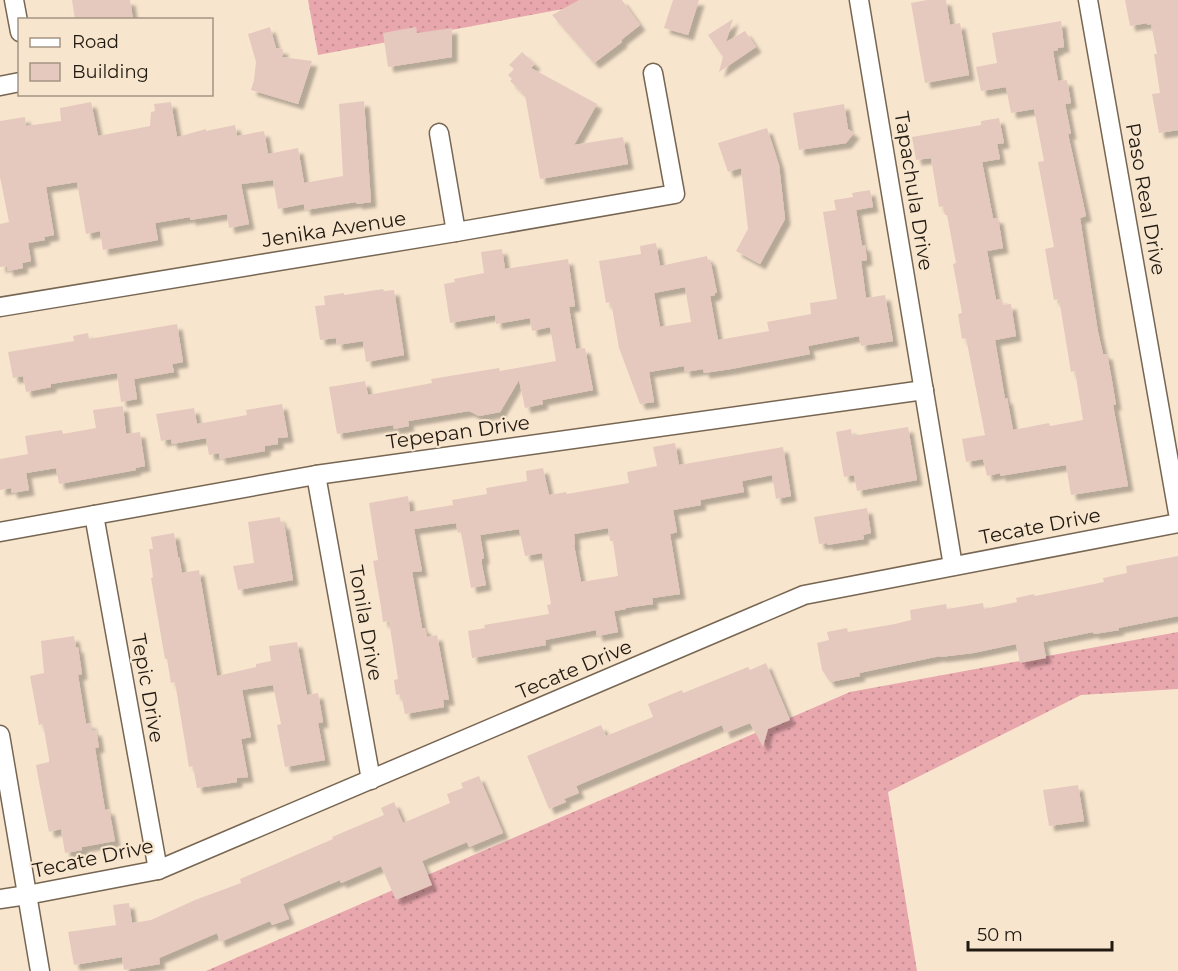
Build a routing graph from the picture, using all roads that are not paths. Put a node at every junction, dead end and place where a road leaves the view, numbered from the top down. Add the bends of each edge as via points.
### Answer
1 (14, 0) edge
2 (860, 0) edge
3 (1088, 0) edge
4 (18, 21) edge
5 (653, 73) dead end
6 (18, 82) edge
7 (0, 86) edge
8 (439, 134) dead end
9 (456, 232) junction
10 (0, 307) edge
11 (924, 390) junction
12 (316, 475) junction
13 (1178, 513) edge
14 (94, 515) junction
15 (1178, 523) edge
16 (0, 532) edge
17 (953, 566) junction
18 (0, 735) edge
19 (371, 780) junction
20 (158, 870) junction
21 (27, 895) junction
22 (0, 899) edge
23 (40, 971) edge

1 - 4 street
2 - 11 street, Tapachula Drive
3 - 13 street, Paso Real Drive
5 - 9 street, Jenika Avenue via 675,194
6 - 7 street
8 - 9 street
9 - 10 street, Jenika Avenue
11 - 12 street, Tepepan Drive
11 - 17 street, Tapachula Drive
12 - 14 street, Tepepan Drive
12 - 19 street, Tonila Drive
14 - 16 street, Tepepan Drive
14 - 20 street, Tepic Drive
15 - 17 street, Tecate Drive
17 - 19 street, Tecate Drive via 804,595
18 - 21 street
19 - 20 street, Tecate Drive
20 - 21 street, Tecate Drive
21 - 22 street, Tecate Drive
21 - 23 street

